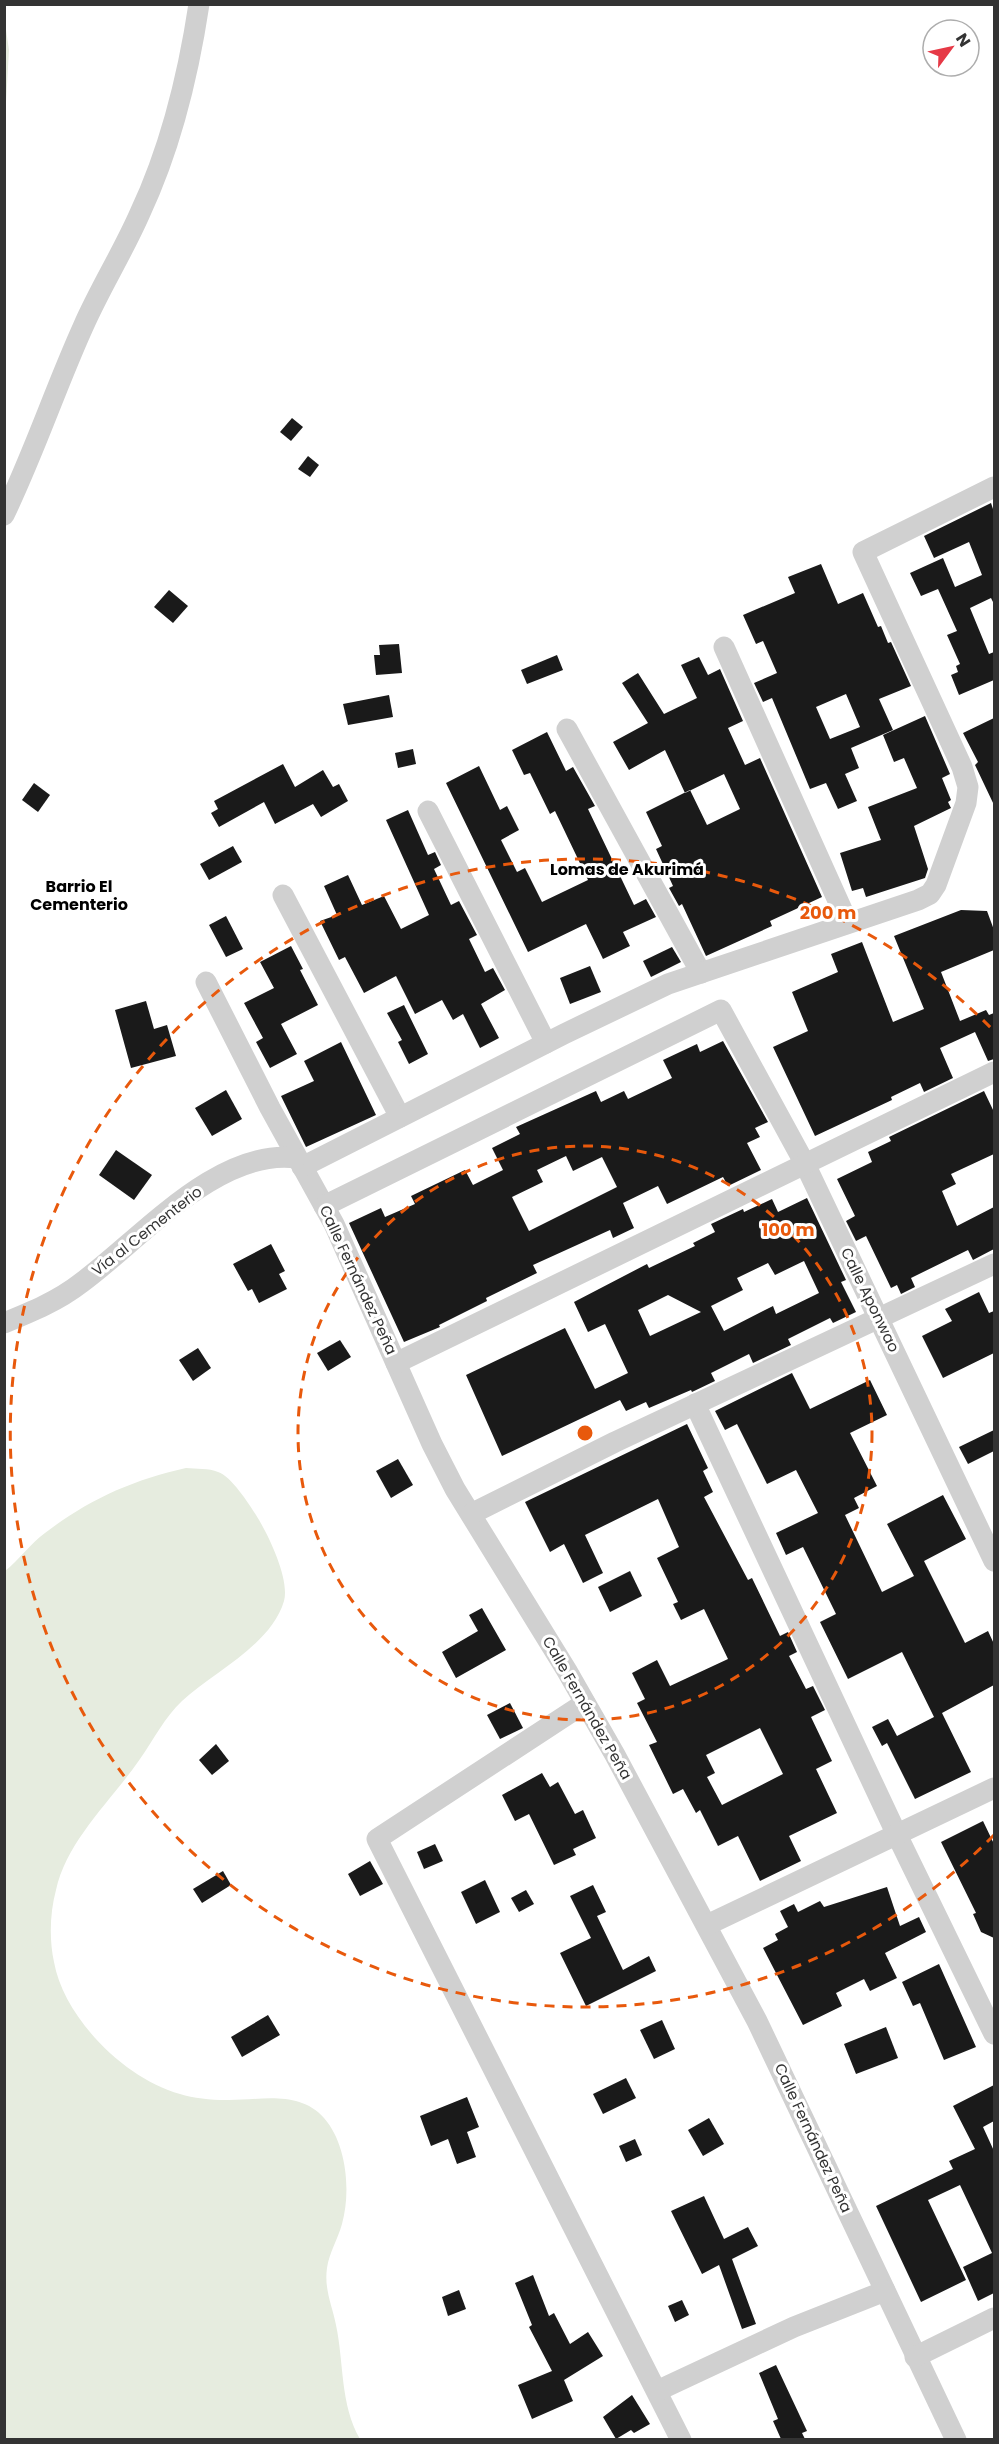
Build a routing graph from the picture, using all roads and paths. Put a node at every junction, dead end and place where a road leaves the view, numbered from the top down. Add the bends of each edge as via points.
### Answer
1 (199, 4) edge
2 (994, 487) edge
3 (4, 515) edge
4 (724, 647) dead end
5 (567, 729) dead end
6 (428, 811) dead end
7 (283, 895) dead end
8 (848, 923) junction
9 (701, 973) junction
10 (206, 982) dead end
11 (546, 1043) junction
12 (994, 1072) edge
13 (400, 1117) junction
14 (299, 1163) junction
15 (805, 1164) junction
16 (324, 1206) junction
17 (994, 1264) edge
18 (879, 1318) junction
19 (4, 1323) edge
20 (396, 1363) junction
21 (695, 1404) junction
22 (471, 1514) junction
23 (994, 1562) edge
24 (585, 1703) junction
25 (994, 1788) edge
26 (897, 1835) junction
27 (707, 1925) junction
28 (994, 2034) edge
29 (885, 2291) junction
30 (994, 2318) edge
31 (915, 2357) junction
32 (657, 2391) junction
33 (681, 2439) edge
34 (956, 2439) edge

1 - 3 street via 182,97 158,172 83,325 33,456
2 - 8 street via 863,552 968,787 966,802 930,894
4 - 8 street
5 - 9 street
6 - 11 street
7 - 13 street
8 - 9 street
9 - 11 street via 668,984
10 - 14 street, Calle Fernández Peña
11 - 13 street
12 - 15 street
13 - 14 street
14 - 16 street, Calle Fernández Peña
14 - 19 street, Vía al Cementerio via 280,1156 258,1160 210,1182 79,1285
15 - 16 street, Calle Aponwao via 721,1010
15 - 18 street, Calle Aponwao
15 - 20 street
16 - 20 street, Calle Fernández Peña
17 - 18 street
18 - 21 street
18 - 23 street, Calle Aponwao
20 - 22 street, Calle Fernández Peña via 432,1444
21 - 22 street
21 - 26 street
22 - 24 street, Calle Fernández Peña
24 - 27 street, Calle Fernández Peña
24 - 32 street via 377,1839
25 - 26 street
26 - 27 street
26 - 28 street
27 - 29 street, Calle Fernández Peña
29 - 31 street, Calle Fernández Peña
29 - 32 street via 794,2327
30 - 31 street
31 - 34 street, Calle Fernández Peña
32 - 33 street

